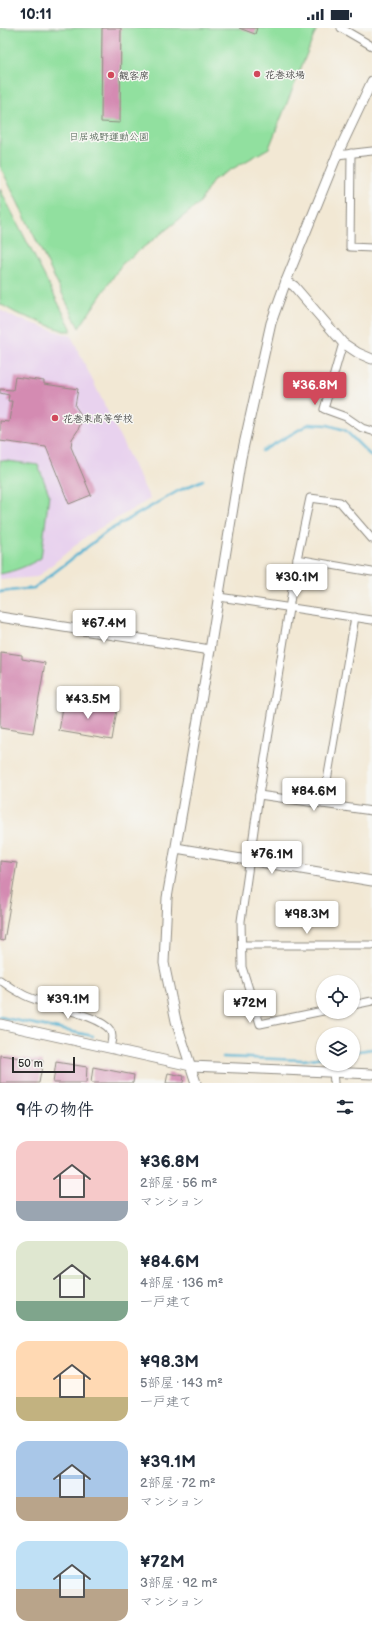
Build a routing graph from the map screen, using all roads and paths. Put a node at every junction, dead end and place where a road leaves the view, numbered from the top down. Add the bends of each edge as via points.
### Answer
1 (341, 28) edge
2 (372, 46) edge
3 (372, 81) edge
4 (372, 150) edge
5 (351, 153) junction
6 (337, 155) junction
7 (372, 248) edge
8 (286, 281) junction
9 (343, 343) junction
10 (372, 359) edge
11 (372, 431) edge
12 (372, 539) edge
13 (298, 559) junction
14 (372, 572) edge
15 (219, 597) junction
16 (290, 607) junction
17 (0, 617) edge
18 (355, 617) junction
19 (372, 620) edge
20 (210, 650) junction
21 (259, 795) junction
22 (324, 804) junction
23 (372, 811) edge
24 (176, 848) junction
25 (249, 860) junction
26 (372, 881) edge
27 (242, 945) junction
28 (372, 945) edge
29 (0, 980) edge
30 (372, 1001) edge
31 (360, 1004) edge
32 (316, 1012) edge
33 (0, 1024) edge
34 (110, 1048) junction
35 (191, 1066) junction
36 (333, 1072) junction
37 (372, 1074) edge
38 (196, 1083) edge
39 (334, 1083) edge

1 - 2 street
3 - 6 street
4 - 5 street
5 - 6 street
5 - 7 street via 350,247
6 - 8 street
8 - 9 street via 294,286
8 - 15 street via 271,323 241,458
9 - 10 street
9 - 11 street via 324,409
12 - 13 street via 340,502 310,498
13 - 14 street
13 - 16 street
15 - 16 street
15 - 20 street
16 - 18 street
16 - 21 street
17 - 20 street
18 - 19 street
18 - 22 street
20 - 24 street
21 - 22 street
21 - 25 street
22 - 23 street
24 - 25 street
24 - 35 street via 167,898 164,963 176,1021
25 - 26 street
25 - 27 street via 241,921
27 - 28 street
27 - 32 street via 242,967 260,1024
29 - 34 street via 25,996 90,1018 105,1026 112,1035
30 - 31 street
33 - 34 street
34 - 35 street
35 - 36 street
35 - 38 street
36 - 37 street
36 - 39 street

